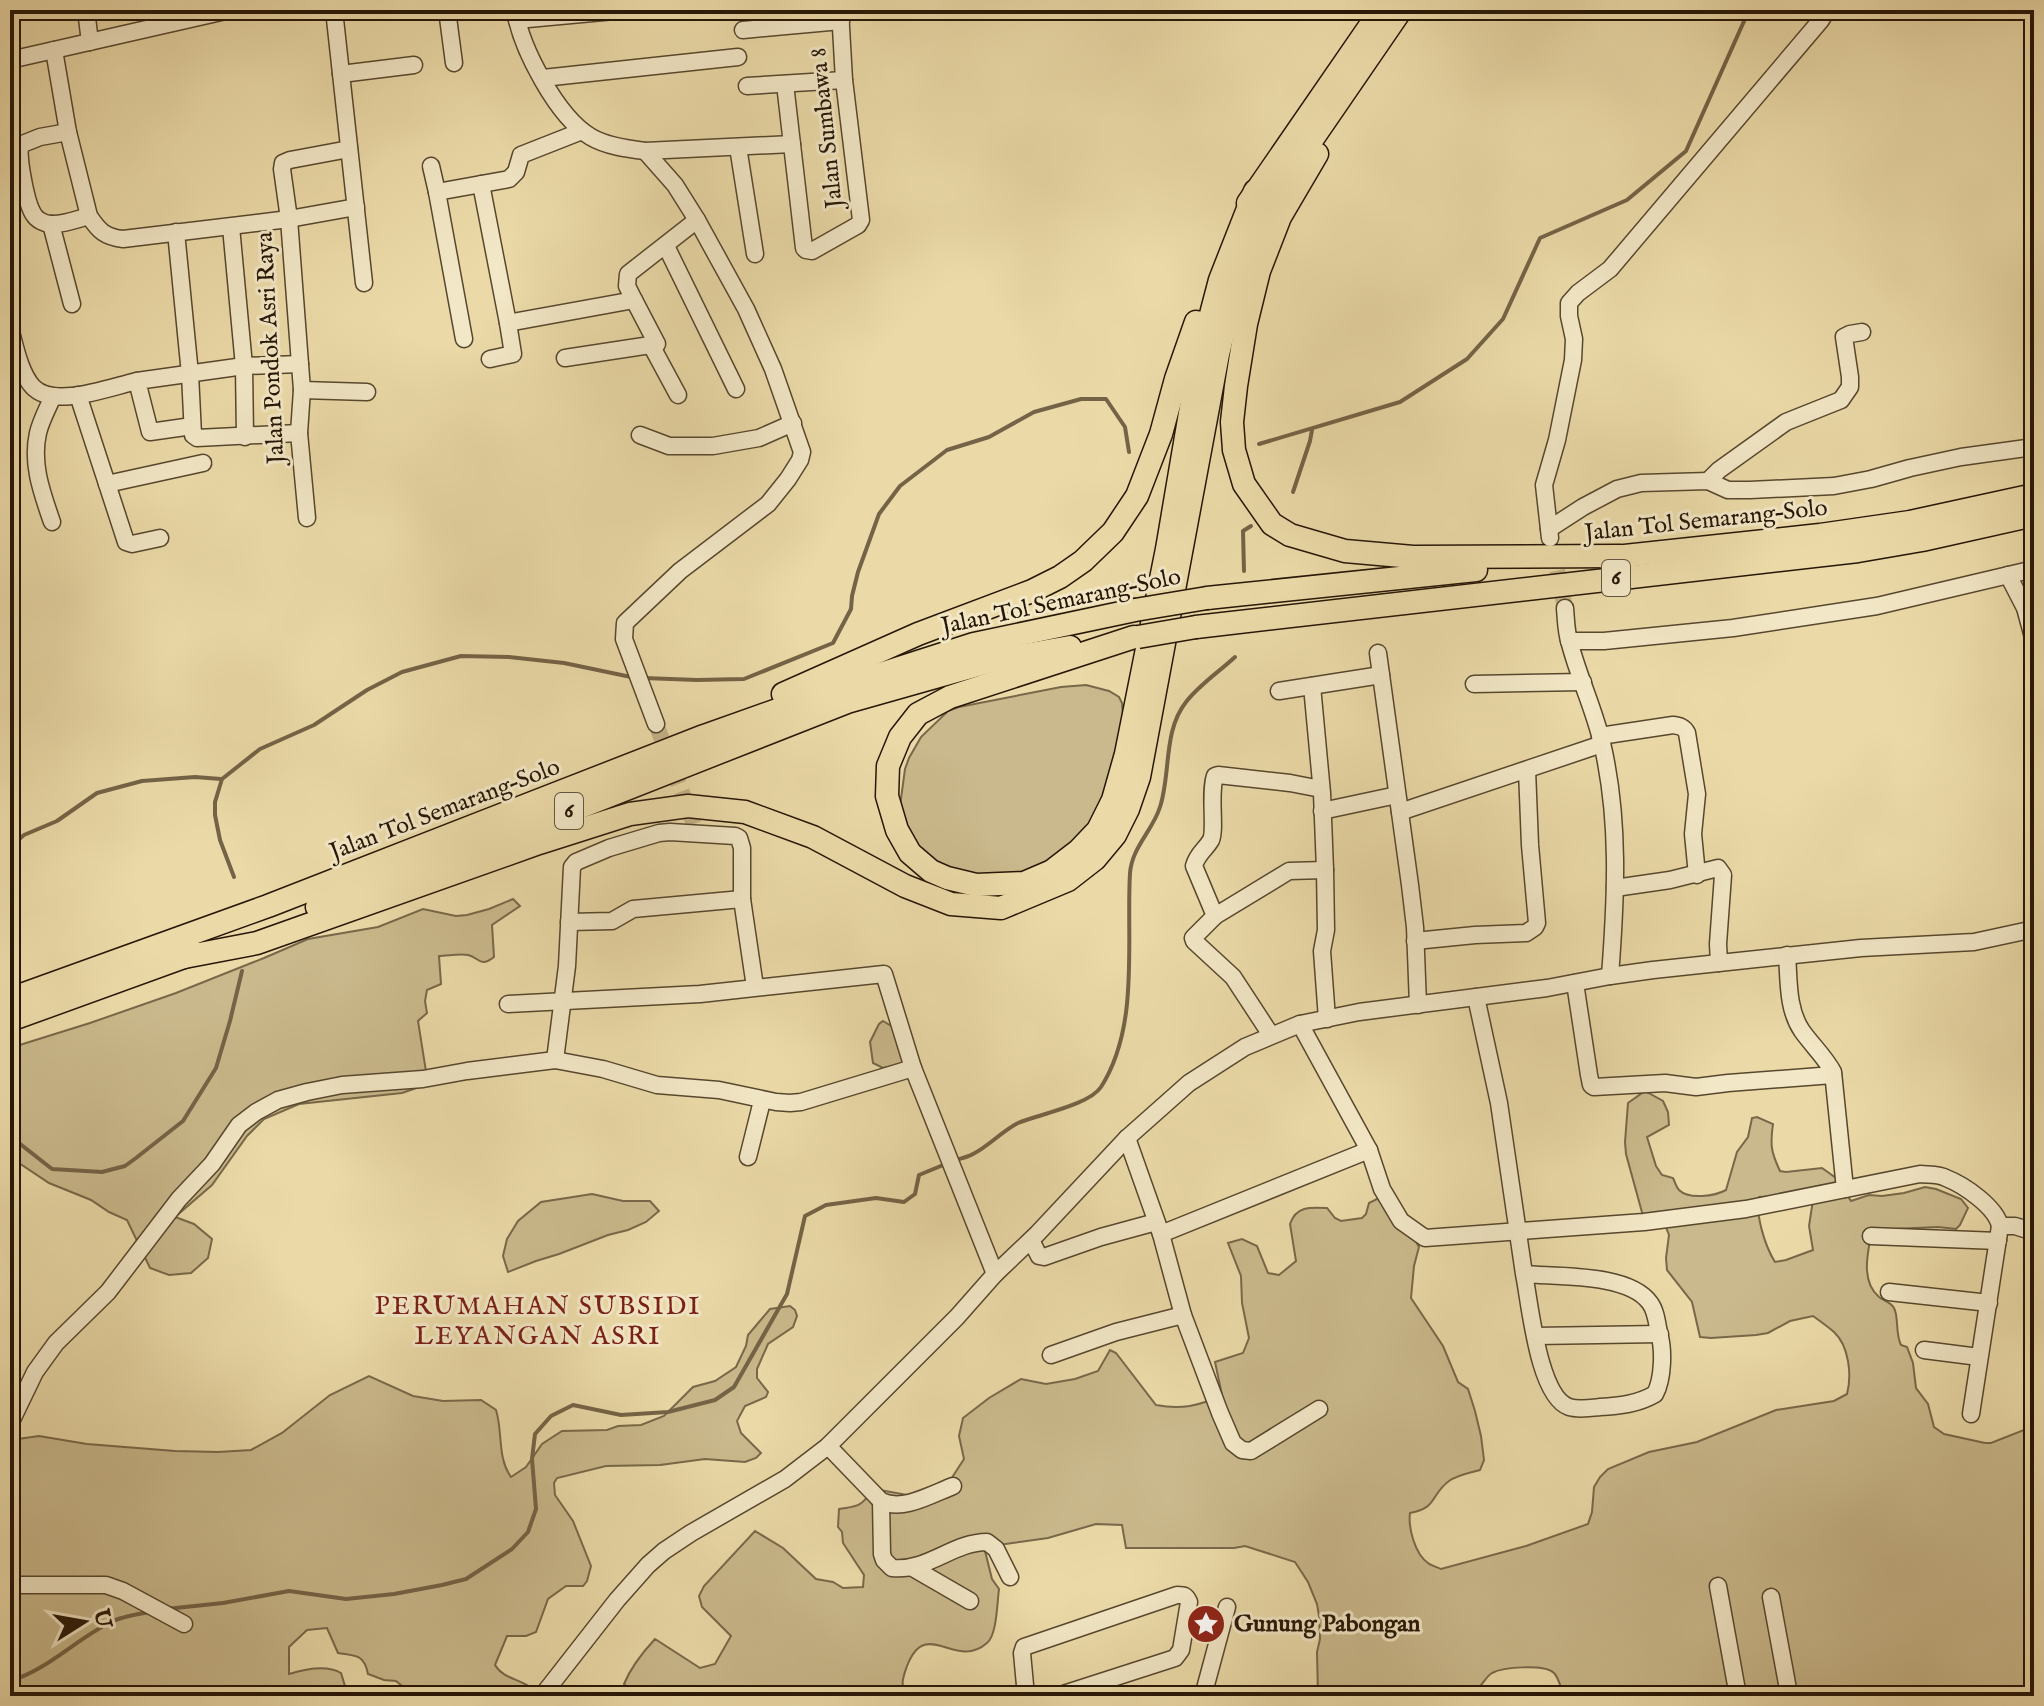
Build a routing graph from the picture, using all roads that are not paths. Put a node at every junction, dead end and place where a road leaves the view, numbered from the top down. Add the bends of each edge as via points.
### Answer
1 (86, 10) edge
2 (230, 10) edge
3 (334, 10) edge
4 (447, 10) edge
5 (1381, 10) edge
6 (1401, 10) edge
7 (1827, 10) edge
8 (613, 11) edge
9 (516, 15) edge
10 (840, 16) edge
11 (787, 18) edge
12 (743, 30) dead end
13 (90, 42) junction
14 (54, 50) junction
15 (738, 57) dead end
16 (10, 60) edge
17 (454, 63) dead end
18 (414, 65) dead end
19 (1361, 68) junction
20 (341, 74) junction
21 (543, 78) junction
22 (844, 80) junction
23 (785, 84) junction
24 (747, 86) dead end
25 (582, 131) junction
26 (68, 132) junction
27 (792, 144) junction
28 (738, 147) junction
29 (349, 149) junction
30 (645, 151) junction
31 (431, 166) dead end
32 (481, 184) junction
33 (1255, 191) junction
34 (437, 192) junction
35 (356, 207) junction
36 (89, 216) junction
37 (289, 219) junction
38 (697, 220) junction
39 (51, 224) junction
40 (231, 227) junction
41 (176, 232) junction
42 (666, 246) junction
43 (755, 254) dead end
44 (364, 283) dead end
45 (634, 300) junction
46 (72, 304) dead end
47 (508, 323) junction
48 (10, 328) edge
49 (1862, 332) dead end
50 (464, 339) dead end
51 (651, 345) junction
52 (565, 358) dead end
53 (490, 359) dead end
54 (300, 364) junction
55 (244, 366) junction
56 (190, 374) junction
57 (137, 381) junction
58 (736, 389) dead end
59 (302, 390) junction
60 (367, 392) dead end
61 (78, 395) junction
62 (678, 395) dead end
63 (53, 396) junction
64 (793, 423) junction
65 (192, 426) junction
66 (299, 433) junction
67 (640, 435) dead end
68 (245, 437) junction
69 (2034, 447) edge
70 (203, 463) dead end
71 (1708, 481) junction
72 (107, 484) junction
73 (2034, 495) edge
74 (2034, 515) edge
75 (307, 518) dead end
76 (52, 522) dead end
77 (160, 538) dead end
78 (1619, 556) junction
79 (2034, 569) edge
80 (2008, 575) junction
81 (1565, 608) tunnel mouth
82 (1136, 637) junction
83 (1569, 641) junction
84 (2034, 641) edge
85 (1378, 653) dead end
86 (1381, 675) junction
87 (1583, 682) junction
88 (1474, 684) dead end
89 (1312, 686) junction
90 (1279, 691) dead end
91 (656, 724) tunnel mouth
92 (704, 736) junction
93 (1601, 740) junction
94 (1527, 770) junction
95 (1321, 789) junction
96 (1399, 803) junction
97 (1322, 811) junction
98 (1325, 870) junction
99 (1697, 875) junction
100 (1615, 888) junction
101 (742, 899) junction
102 (1215, 916) junction
103 (569, 922) junction
104 (2034, 929) edge
105 (1415, 941) junction
106 (1787, 955) junction
107 (184, 957) junction
108 (1719, 963) junction
109 (1610, 976) junction
110 (1575, 983) junction
111 (755, 987) junction
112 (1476, 997) junction
113 (10, 999) edge
114 (562, 1002) junction
115 (508, 1004) dead end
116 (1418, 1005) junction
117 (1327, 1019) junction
118 (10, 1020) edge
119 (1300, 1024) junction
120 (1271, 1035) junction
121 (555, 1060) junction
122 (913, 1068) junction
123 (1833, 1075) junction
124 (762, 1101) junction
125 (1127, 1138) junction
126 (1369, 1150) junction
127 (748, 1157) dead end
128 (1845, 1189) junction
129 (1159, 1228) junction
130 (1517, 1230) junction
131 (2034, 1232) edge
132 (1999, 1233) junction
133 (1871, 1236) dead end
134 (1031, 1240) junction
135 (995, 1274) junction
136 (1524, 1274) junction
137 (1889, 1292) dead end
138 (1989, 1303) junction
139 (1183, 1315) junction
140 (1660, 1334) junction
141 (1536, 1336) junction
142 (1924, 1350) dead end
143 (1051, 1355) dead end
144 (1979, 1357) junction
145 (1319, 1409) dead end
146 (1971, 1414) dead end
147 (10, 1424) edge
148 (828, 1446) junction
149 (953, 1486) dead end
150 (881, 1501) junction
151 (913, 1568) junction
152 (1010, 1577) dead end
153 (10, 1585) edge
154 (1718, 1586) dead end
155 (1771, 1597) dead end
156 (970, 1601) dead end
157 (1227, 1607) dead end
158 (184, 1624) dead end
159 (542, 1696) edge
160 (1026, 1696) edge
161 (1057, 1696) edge
162 (1203, 1696) edge
163 (1738, 1696) edge
164 (1773, 1696) edge

1 - 13 street
2 - 13 street
3 - 20 street
4 - 17 street
5 - 33 highway
6 - 19 highway
7 - 71 street via 1610,269 1569,303 1574,346 1544,485 1550,534 1583,507 1617,489
8 - 9 street
9 - 21 street
10 - 11 street
10 - 22 street, Jalan Sumbawa 8
11 - 12 street
13 - 14 street
14 - 16 street
14 - 26 street
15 - 21 street
18 - 20 street
19 - 78 highway via 1280,217 1259,271 1232,422 1244,484 1272,524 1290,535 1345,551 1413,557
19 - 107 highway via 1285,179 1251,241 1218,354 1139,777 1115,835 1068,880 1001,908 951,904 813,837 745,812 688,806 630,814 257,943
20 - 29 street
21 - 25 street
22 - 23 street
22 - 27 street, Jalan Sumbawa 8 via 861,220 812,251 804,248
23 - 24 street
23 - 27 street
25 - 30 street
25 - 32 street via 521,155 509,179
26 - 36 street
26 - 39 street via 20,145 32,214
27 - 28 street
28 - 30 street
28 - 43 street
29 - 35 street
29 - 37 street via 283,163
30 - 38 street
31 - 34 street
32 - 34 street
32 - 47 street
33 - 82 highway via 1220,280 1199,360 1126,754 1098,830 1052,871 1024,883 976,885 947,878 910,853 887,796 888,766 900,737 918,714 950,697
33 - 92 highway via 1210,277 1161,434 1137,496 1113,532 1083,561 1032,591 766,701
34 - 50 street
35 - 37 street
35 - 44 street
36 - 39 street
36 - 41 street, Jalan Pondok Asri Raya via 110,238
37 - 40 street, Jalan Pondok Asri Raya
37 - 54 street, Jalan Pondok Asri Raya
38 - 42 street
38 - 64 street via 746,309
39 - 46 street
40 - 41 street, Jalan Pondok Asri Raya
40 - 55 street
41 - 56 street
42 - 45 street via 628,274
42 - 58 street
45 - 47 street
45 - 51 street via 657,342
47 - 53 street via 513,354
48 - 63 street via 31,385
49 - 71 street via 1844,337 1850,387 1841,400 1786,422
51 - 52 street
51 - 62 street
54 - 55 street
54 - 59 street, Jalan Pondok Asri Raya
55 - 56 street
55 - 68 street
56 - 57 street
56 - 65 street
57 - 61 street
57 - 65 street via 150,432
59 - 60 street
59 - 66 street, Jalan Pondok Asri Raya
61 - 63 street
61 - 72 street
63 - 76 street via 39,429 36,458
64 - 67 street via 759,438 713,446 669,446
64 - 91 street via 800,460 768,504 680,571 625,623 624,639
65 - 68 street via 197,438
66 - 68 street
66 - 75 street, Jalan Pondok Asri Raya
69 - 71 street via 1961,457 1834,486 1728,490
70 - 72 street
72 - 77 street via 126,542
73 - 78 highway, Jalan Tol Semarang–Solo / 6 via 1910,522
74 - 82 highway, Jalan Tol Semarang–Solo / 6, bridge via 1858,551
78 - 92 highway, Jalan Tol Semarang–Solo / 6, bridge via 1207,598 1070,622 974,644
79 - 80 street
80 - 83 street via 1877,606 1733,628
80 - 84 street
81 - 83 street
82 - 107 highway, Jalan Tol Semarang–Solo / 6 via 992,661 847,702
83 - 87 street
85 - 86 street
86 - 89 street
86 - 96 street
87 - 88 street
87 - 93 street
89 - 90 street
89 - 95 street
92 - 113 highway, Jalan Tol Semarang–Solo / 6 via 354,873
93 - 94 street
93 - 99 street via 1673,725 1685,729 1697,794
93 - 100 street via 1615,834
94 - 96 street
94 - 105 street via 1537,925 1526,933
95 - 97 street
95 - 102 street via 1215,776 1211,839 1194,866
96 - 97 street
96 - 105 street
97 - 98 street
98 - 102 street via 1289,871
98 - 117 street via 1322,951
99 - 100 street
99 - 108 street via 1718,868 1723,875
100 - 109 street
101 - 103 street via 633,909 612,921
101 - 103 street via 739,838 695,828 659,833 576,862
101 - 111 street
102 - 120 street via 1193,940 1233,977
103 - 114 street
104 - 106 street via 1974,942
105 - 116 street
106 - 108 street
106 - 123 street via 1796,1019
107 - 118 highway, Jalan Tol Semarang–Solo / 6
108 - 109 street
109 - 110 street
110 - 112 street
110 - 123 street via 1594,1087 1696,1087
111 - 114 street
111 - 122 street via 884,974
112 - 116 street
112 - 130 street via 1499,1103
114 - 115 street
114 - 121 street
116 - 117 street
117 - 119 street
119 - 120 street
119 - 126 street
120 - 125 street via 1189,1083
121 - 124 street via 657,1085 719,1090
121 - 147 street via 342,1085 278,1100 256,1112 239,1125 108,1292 56,1343
122 - 124 street via 801,1102
122 - 135 street
123 - 128 street
124 - 127 street
125 - 129 street
125 - 134 street
126 - 129 street
126 - 130 street via 1382,1189 1401,1221 1425,1238
128 - 130 street via 1746,1209
128 - 132 street via 1920,1174 1944,1176 1975,1194 1998,1218
129 - 134 street via 1101,1237 1044,1257
129 - 139 street
130 - 136 street
131 - 132 street via 2015,1226
132 - 133 street
132 - 138 street
134 - 135 street
135 - 148 street
136 - 140 street via 1602,1280 1637,1292 1654,1310
136 - 141 street
137 - 138 street
138 - 144 street
139 - 143 street
139 - 145 street via 1237,1447 1251,1451
140 - 141 street
140 - 141 street via 1655,1394 1619,1406 1572,1408 1550,1388
142 - 144 street
144 - 146 street
148 - 150 street
148 - 159 street via 785,1479 664,1551 617,1600
149 - 150 street via 894,1506
150 - 151 street via 884,1560 892,1568
151 - 152 street via 987,1542
151 - 156 street
153 - 158 street via 106,1585
154 - 163 street
155 - 164 street via 1788,1689
157 - 162 street
160 - 161 street via 1024,1647 1177,1595 1187,1597 1178,1656

